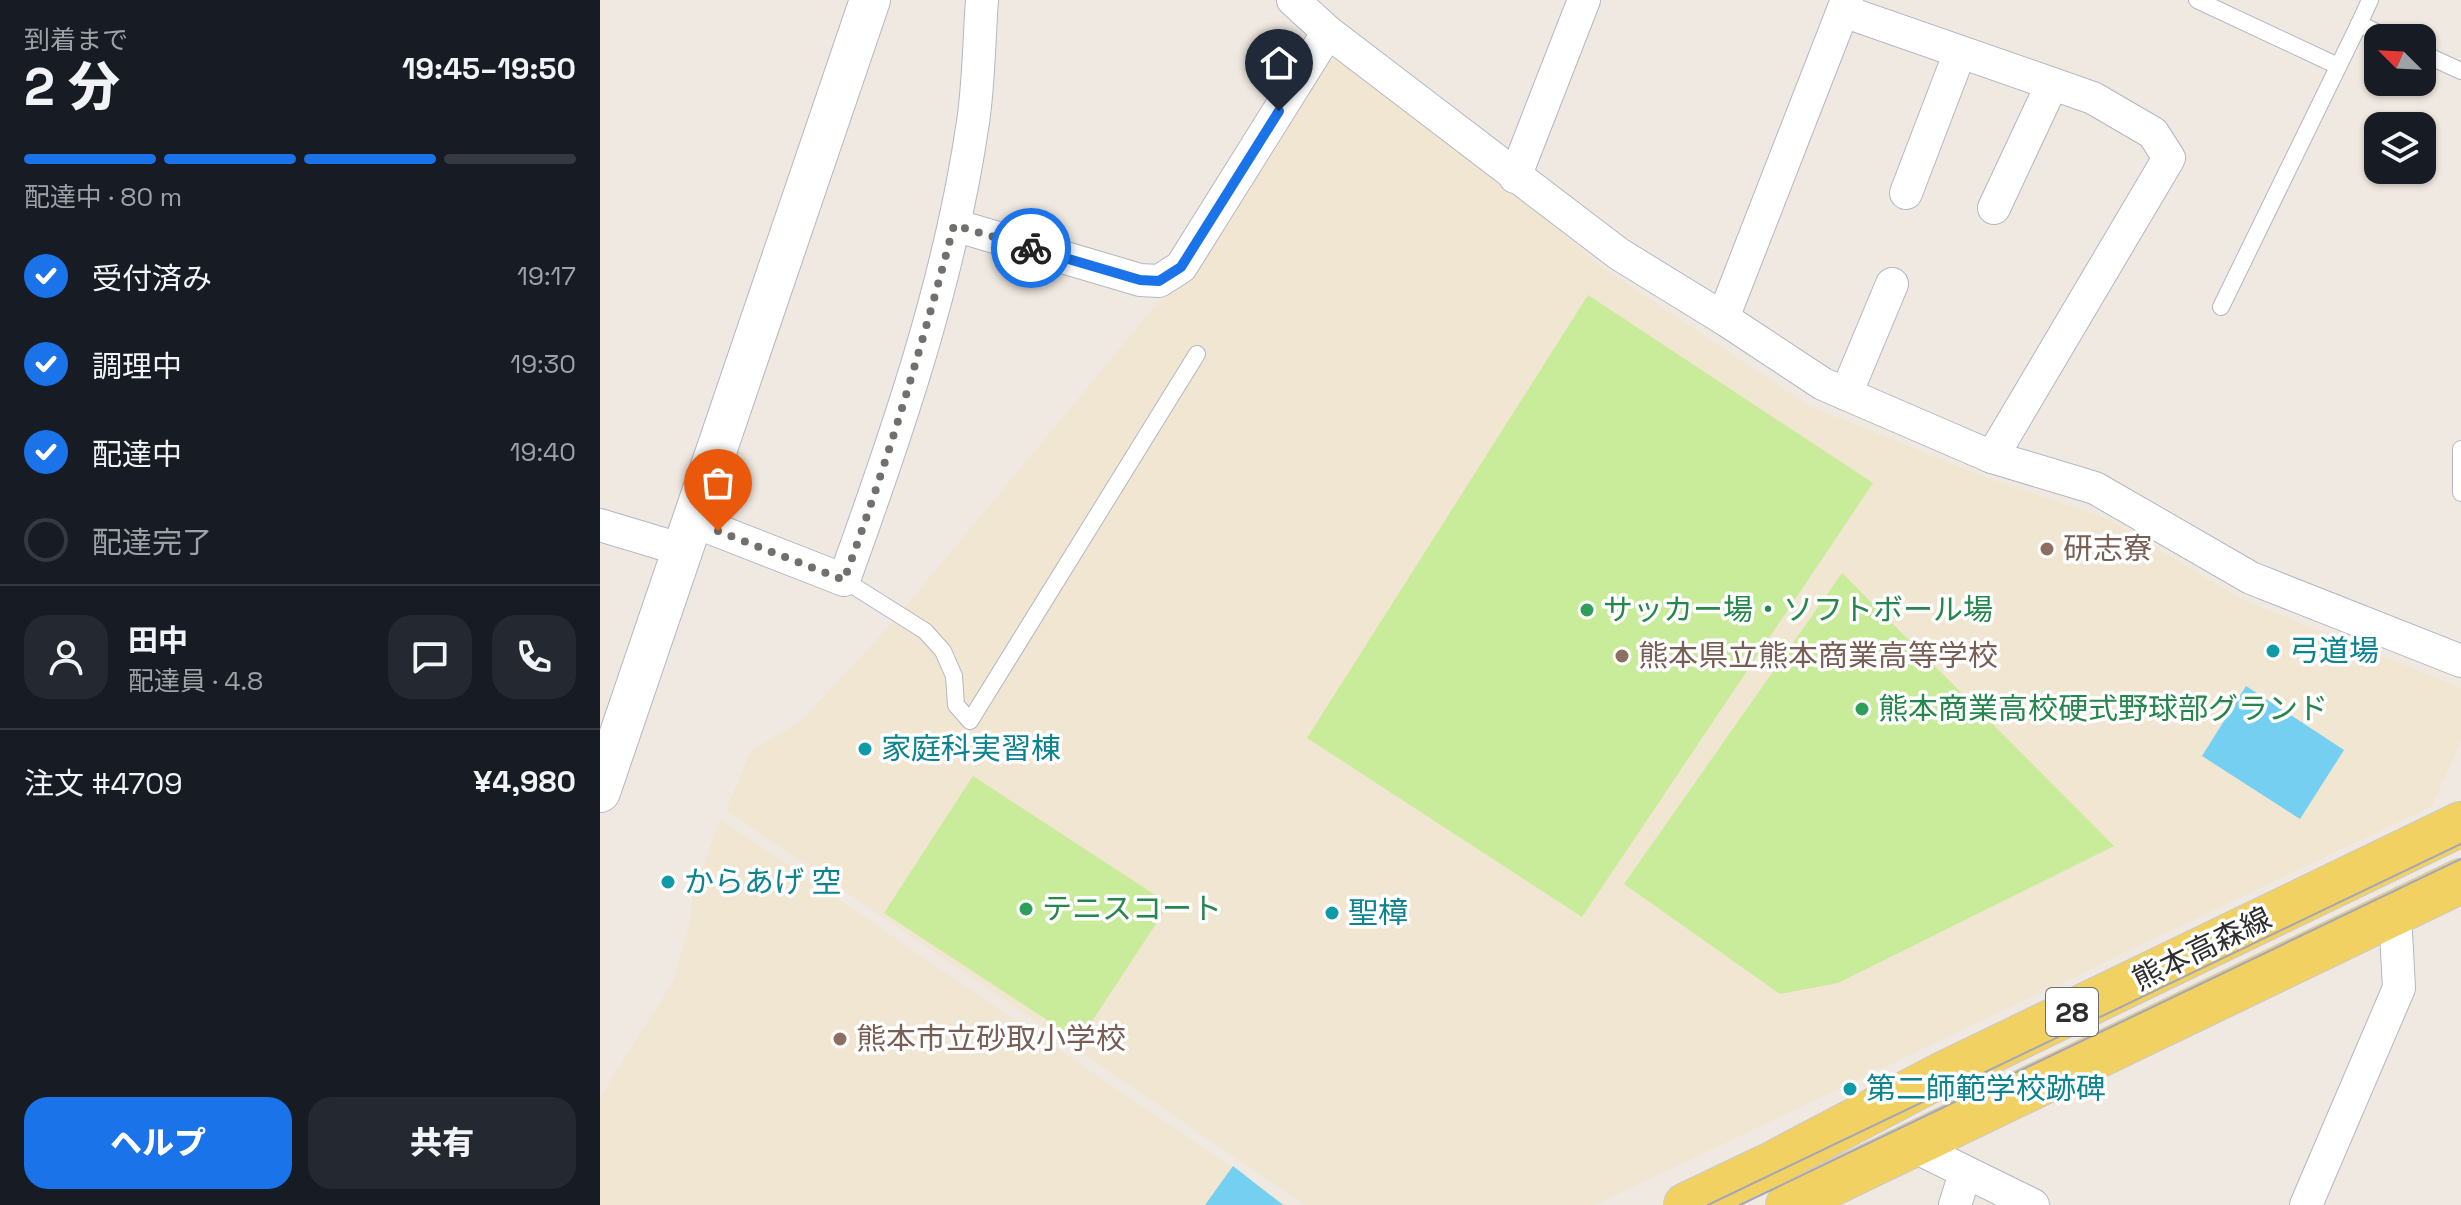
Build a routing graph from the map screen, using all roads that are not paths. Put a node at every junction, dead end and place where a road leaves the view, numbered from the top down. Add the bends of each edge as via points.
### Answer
1 (870, 0) edge
2 (982, 0) edge
3 (1293, 0) edge
4 (1584, 0) edge
5 (2197, 0) edge
6 (2370, 0) edge
7 (1845, 6) edge
8 (2359, 24) junction
9 (2364, 26) edge
10 (1328, 32) junction
11 (1960, 52) junction
12 (2436, 59) edge
13 (2338, 66) junction
14 (2461, 71) edge
15 (2052, 84) junction
16 (1515, 177) junction
17 (1906, 193) dead end
18 (1994, 208) dead end
19 (954, 225) junction
20 (1892, 284) dead end
21 (2221, 307) dead end
22 (1723, 318) junction
23 (1197, 354) dead end
24 (1846, 394) junction
25 (2461, 449) edge
26 (1992, 457) junction
27 (2461, 493) edge
28 (600, 525) edge
29 (688, 536) junction
30 (844, 580) junction
31 (2461, 661) edge
32 (600, 792) edge
33 (2461, 824) edge
34 (2461, 881) edge
35 (2395, 915) junction
36 (1911, 1145) junction
37 (1965, 1173) junction
38 (1686, 1205) edge
39 (1788, 1205) edge
40 (1955, 1205) edge
41 (2033, 1205) edge
42 (2306, 1205) edge

1 - 29 street
2 - 19 street via 973,120
3 - 10 street
4 - 16 street
5 - 13 lane
6 - 8 lane
7 - 11 street
7 - 22 street
8 - 9 lane
8 - 13 lane
10 - 16 street
10 - 19 street via 1181,267 1159,281 1140,280
11 - 15 street
11 - 17 street
12 - 14 lane
13 - 21 lane
15 - 18 street
15 - 26 street via 2093,98 2153,133 2169,158
16 - 22 street via 1619,254
19 - 30 street via 887,461
20 - 24 street
22 - 24 street
23 - 30 lane via 970,721 956,705 954,676 943,651 925,631
24 - 26 street
25 - 27 lane
26 - 31 street via 2095,488 2251,578
28 - 29 street
29 - 30 street
29 - 32 street
33 - 38 main road, 熊本高森線 / 28 via 1941,1075
34 - 35 main road, 熊本高森線 / 28
35 - 36 main road, 熊本高森線 / 28
35 - 42 street via 2399,988
36 - 37 street
36 - 39 main road, 熊本高森線 / 28
37 - 40 street
37 - 41 street

